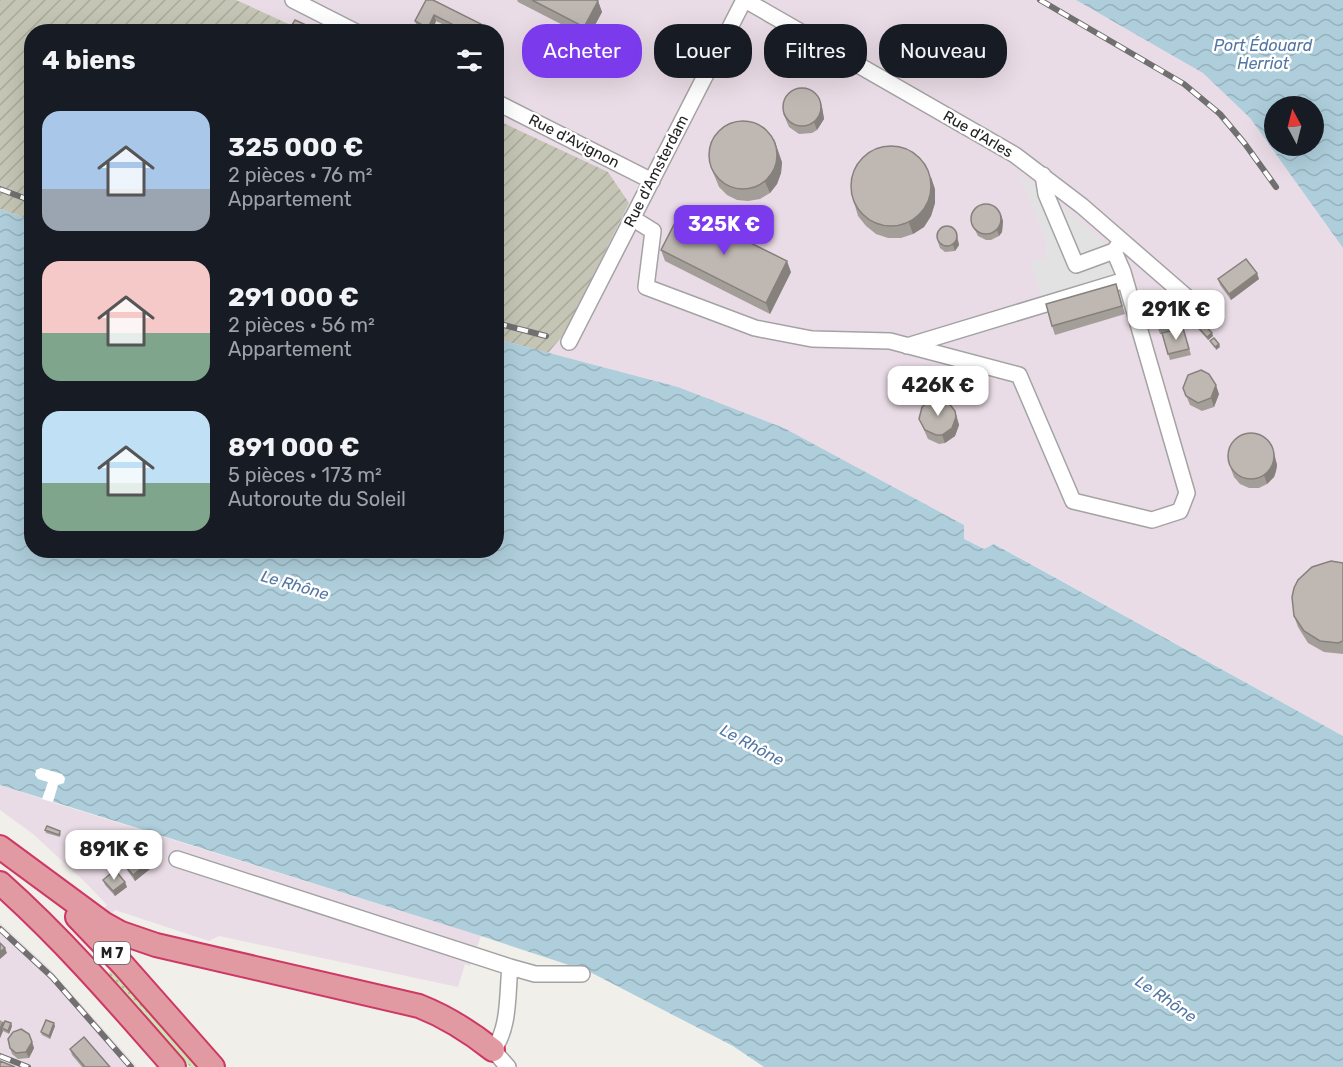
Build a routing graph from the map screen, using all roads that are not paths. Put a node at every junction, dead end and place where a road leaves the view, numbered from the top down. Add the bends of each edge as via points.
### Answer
1 (293, 0) edge
2 (744, 0) edge
3 (340, 24) edge
4 (504, 106) edge
5 (1043, 175) junction
6 (652, 181) junction
7 (632, 218) junction
8 (1118, 246) junction
9 (1125, 280) junction
10 (1189, 299) dead end
11 (568, 342) dead end
12 (908, 346) junction
13 (0, 848) edge
14 (177, 859) dead end
15 (0, 883) edge
16 (510, 967) junction
17 (582, 974) dead end
18 (148, 1038) junction
19 (493, 1050) junction
20 (168, 1067) edge
21 (174, 1067) edge
22 (213, 1067) edge
23 (508, 1067) edge

1 - 3 street
2 - 5 street, Rue d'Arles via 1015,155
2 - 6 street, Rue d'Amsterdam
4 - 6 street, Rue d'Avignon
5 - 8 street, Rue d'Arles
5 - 8 street via 1046,194 1076,265
6 - 7 street, Rue d'Amsterdam
7 - 11 street, Rue d'Amsterdam
7 - 12 street via 653,231 646,287 755,328 812,339 890,341
8 - 9 street
8 - 10 street, Rue d'Arles
9 - 12 street
9 - 12 street via 1187,493 1180,511 1152,520 1073,501 1018,375
13 - 19 highway via 121,933 156,945 419,1006 466,1029
13 - 22 highway, M 7 via 90,929
14 - 16 street
15 - 18 highway, M 7 via 67,946
16 - 17 street via 535,974
16 - 19 street via 504,1024
18 - 20 highway
18 - 21 highway, M 7
19 - 23 street

